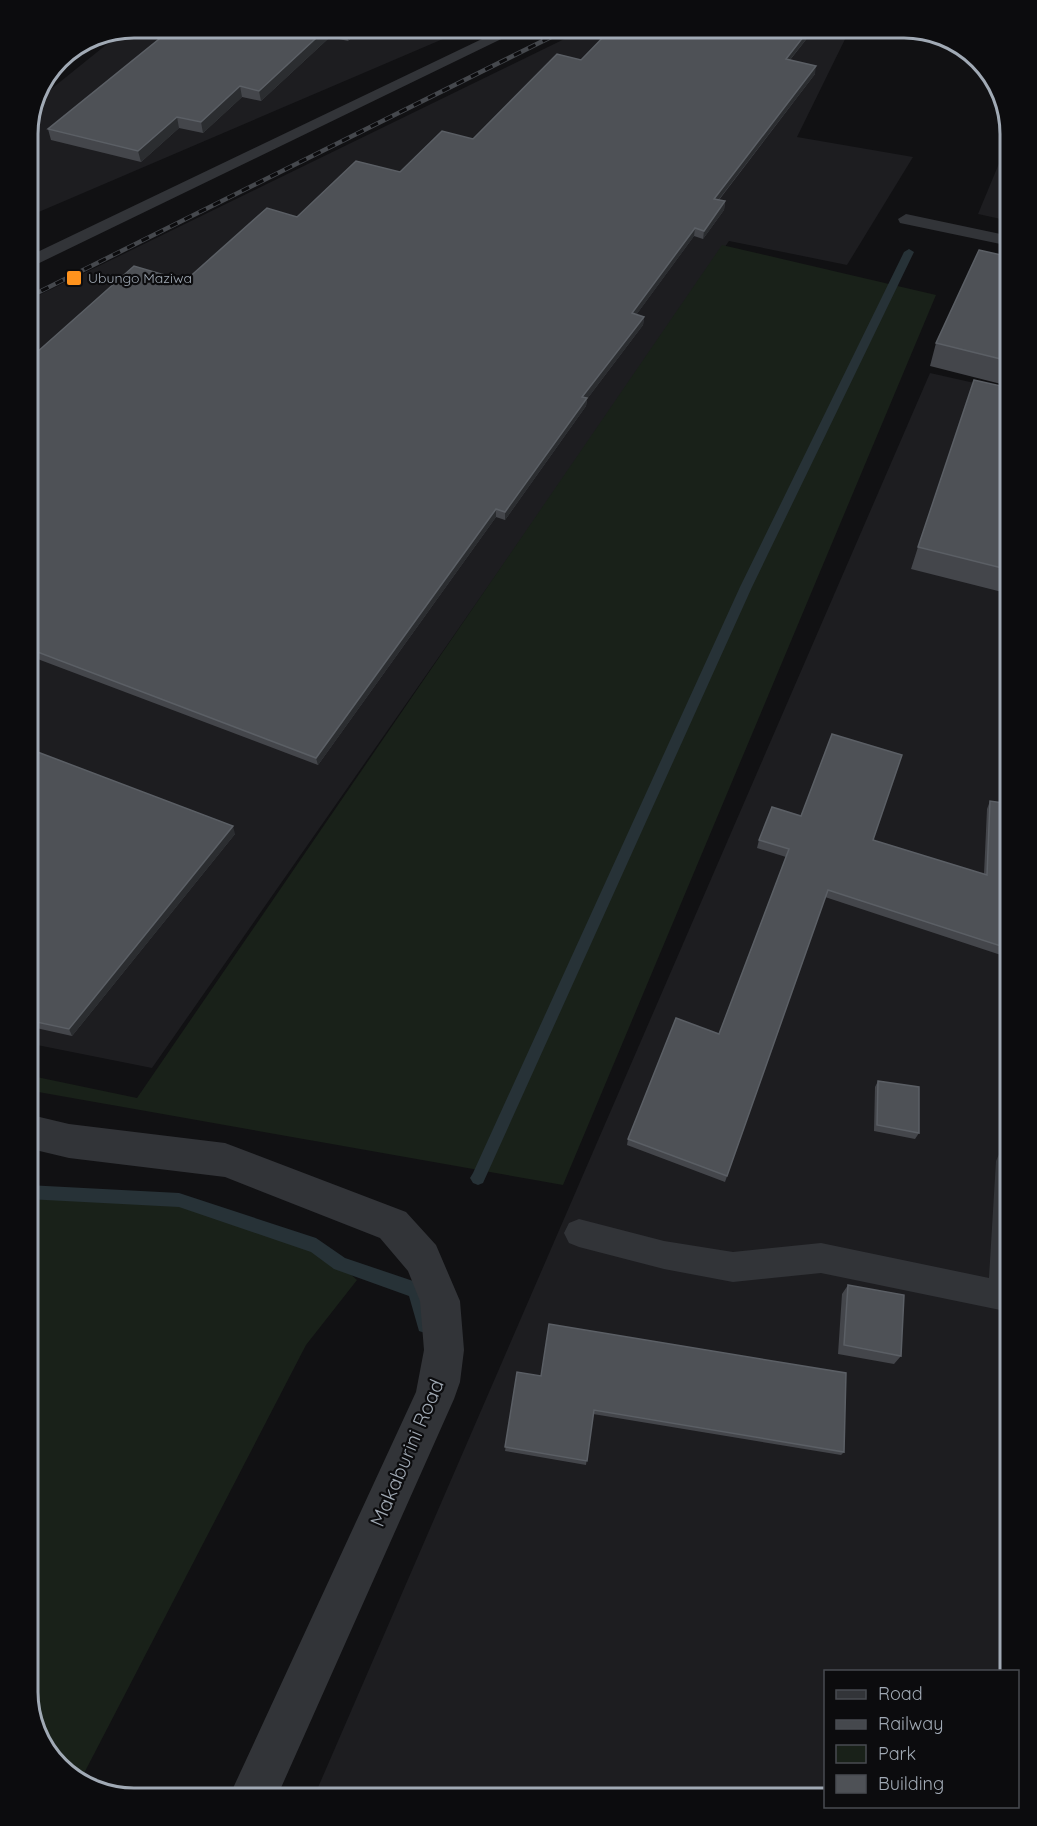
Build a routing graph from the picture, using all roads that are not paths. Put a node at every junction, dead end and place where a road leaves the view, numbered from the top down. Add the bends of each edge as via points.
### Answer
1 (496, 38) edge
2 (906, 219) dead end
3 (1000, 239) edge
4 (38, 259) edge
5 (38, 1134) edge
6 (579, 1233) dead end
7 (1000, 1295) edge
8 (257, 1788) edge

1 - 4 lane
2 - 3 lane
5 - 8 street, Makaburini Road via 225,1160 393,1225 422,1258 440,1301 444,1350 434,1399
6 - 7 lane via 664,1255 733,1267 821,1258

